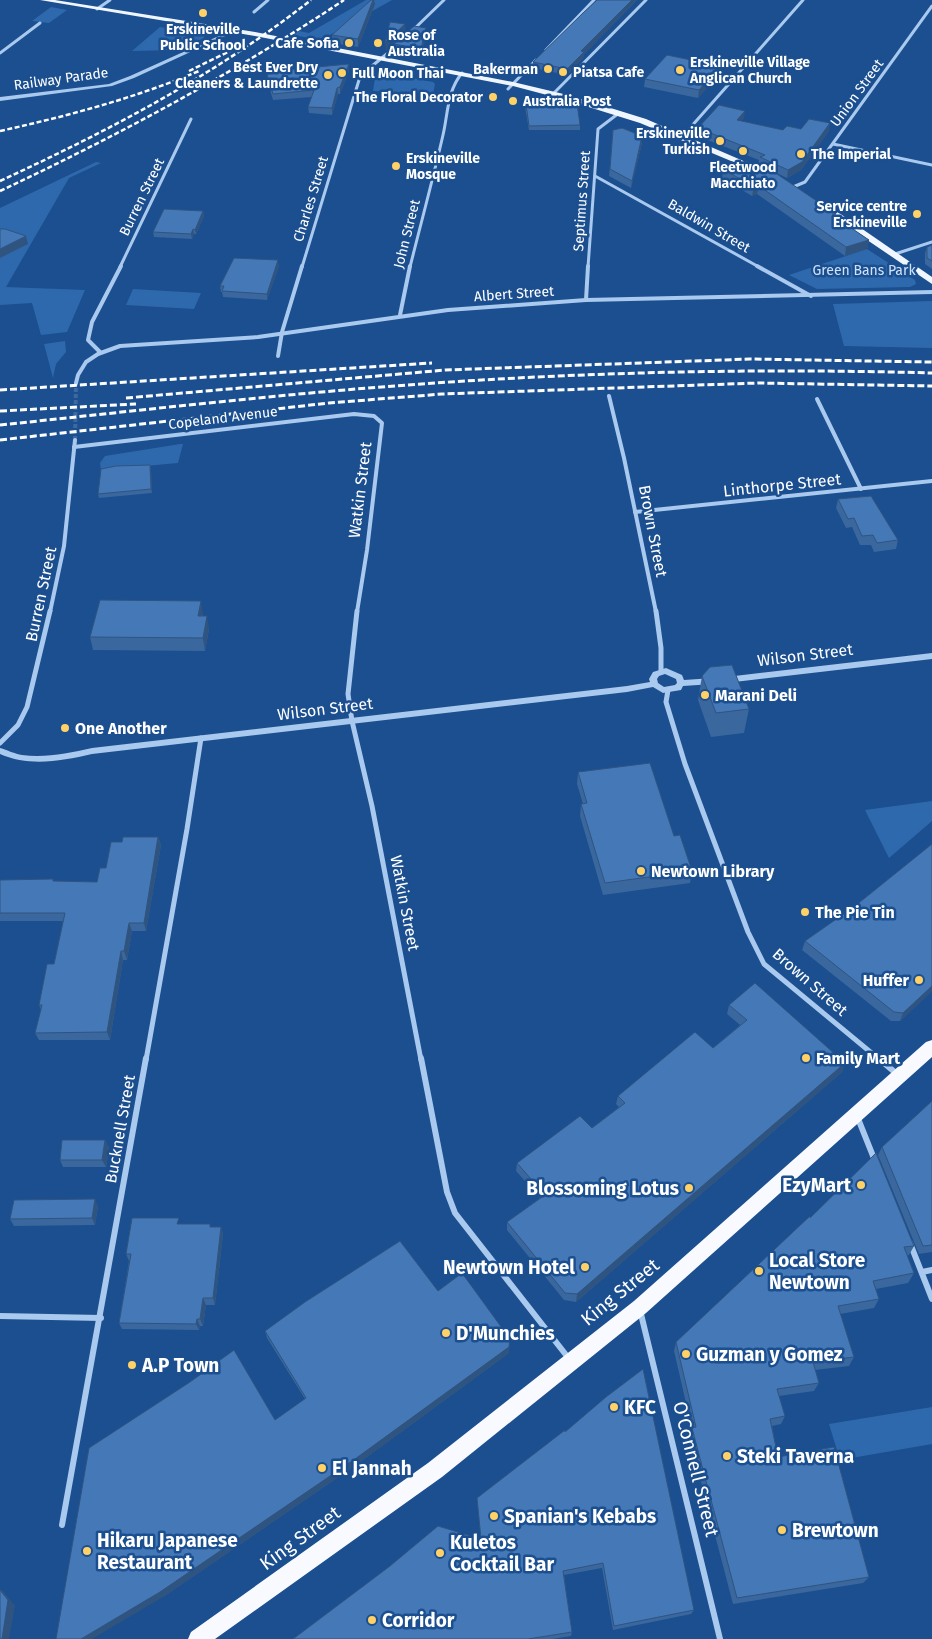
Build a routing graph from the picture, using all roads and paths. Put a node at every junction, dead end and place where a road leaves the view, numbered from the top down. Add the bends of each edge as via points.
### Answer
1 (43, 0) edge
2 (110, 0) edge
3 (268, 0) edge
4 (444, 0) edge
5 (594, 0) edge
6 (646, 0) edge
7 (803, 0) edge
8 (932, 6) edge
9 (97, 9) junction
10 (254, 12) dead end
11 (40, 23) dead end
12 (234, 31) junction
13 (408, 35) edge
14 (403, 40) edge
15 (546, 50) edge
16 (0, 53) edge
17 (539, 57) edge
18 (380, 61) junction
19 (459, 76) junction
20 (510, 86) junction
21 (552, 96) junction
22 (0, 99) edge
23 (617, 114) junction
24 (191, 119) dead end
25 (682, 137) junction
26 (833, 144) junction
27 (932, 165) edge
28 (769, 174) edge
29 (595, 176) junction
30 (785, 182) edge
31 (797, 189) joint
32 (816, 202) edge
33 (932, 242) edge
34 (895, 254) junction
35 (932, 281) edge
36 (932, 292) edge
37 (811, 296) junction
38 (586, 300) junction
39 (400, 315) junction
40 (282, 332) junction
41 (100, 352) junction
42 (278, 356) dead end
43 (76, 383) tunnel mouth
44 (609, 396) dead end
45 (817, 400) dead end
46 (374, 416) joint
47 (74, 440) tunnel mouth
48 (74, 447) junction
49 (932, 481) edge
50 (861, 489) junction
51 (635, 512) junction
52 (932, 656) edge
53 (661, 672) junction
54 (681, 683) junction
55 (654, 684) junction
56 (668, 690) junction
57 (352, 720) junction
58 (201, 738) junction
59 (0, 743) edge
60 (0, 751) edge
61 (932, 1047) edge
62 (899, 1075) junction
63 (856, 1113) junction
64 (877, 1166) edge
65 (907, 1236) edge
66 (932, 1270) edge
67 (922, 1272) junction
68 (932, 1299) edge
69 (640, 1307) junction
70 (0, 1316) edge
71 (101, 1318) junction
72 (570, 1360) junction
73 (62, 1525) dead end
74 (198, 1639) edge
75 (720, 1639) edge

1 - 9 main road
2 - 9 street
3 - 10 street
4 - 13 street
5 - 15 street
6 - 21 street
7 - 25 street
8 - 26 street, Union Street
9 - 12 main road
11 - 16 street
12 - 18 main road via 292,41 319,52
12 - 22 street, Railway Parade via 110,85
14 - 18 street, Charles Street
17 - 20 street
18 - 19 main road
18 - 40 street, Charles Street via 366,70 360,80
19 - 20 main road
19 - 39 street, John Street via 450,95
20 - 21 main road
21 - 23 main road
23 - 25 main road
23 - 29 street, Septimus Street via 598,129
24 - 41 street, Burren Street via 90,327 88,340
25 - 28 main road
26 - 27 street
26 - 31 street, Union Street
29 - 37 street, Baldwin Street
29 - 38 street, Septimus Street
30 - 31 main road
32 - 34 main road
33 - 34 street
34 - 35 main road
36 - 37 street, Albert Street
37 - 38 street, Albert Street
38 - 39 street, Albert Street
39 - 40 street, Albert Street
40 - 41 street, Albert Street via 258,337 132,344
40 - 42 street, Charles Street
41 - 43 street via 81,367
44 - 51 street, Brown Street
45 - 50 street
46 - 48 street, Copeland Avenue via 354,414
46 - 57 street, Watkin Street via 382,423 352,647 348,694
47 - 48 street, Burren Street
48 - 59 street, Burren Street via 64,546 39,659 27,707 18,725
49 - 50 street, Linthorpe Street
50 - 51 street, Linthorpe Street
51 - 53 street, Brown Street via 664,659
52 - 54 street, Wilson Street
53 - 54 street via 676,674
53 - 55 street via 654,677
54 - 56 street
55 - 56 street
55 - 57 street, Wilson Street via 627,690
56 - 62 street, Brown Street via 666,702 686,764 748,932 764,964
57 - 58 street, Wilson Street
57 - 72 street, Watkin Street via 372,806 446,1192 455,1213
58 - 60 street, Wilson Street via 48,758 18,758
58 - 71 street, Bucknell Street
61 - 62 highway, King Street
62 - 63 highway, King Street
63 - 64 street
63 - 69 highway, King Street
65 - 67 street
66 - 67 street
67 - 68 street
69 - 72 highway, King Street
69 - 75 street, O'Connell Street
70 - 71 street
71 - 73 street, Bucknell Street
72 - 74 highway, King Street via 435,1470

